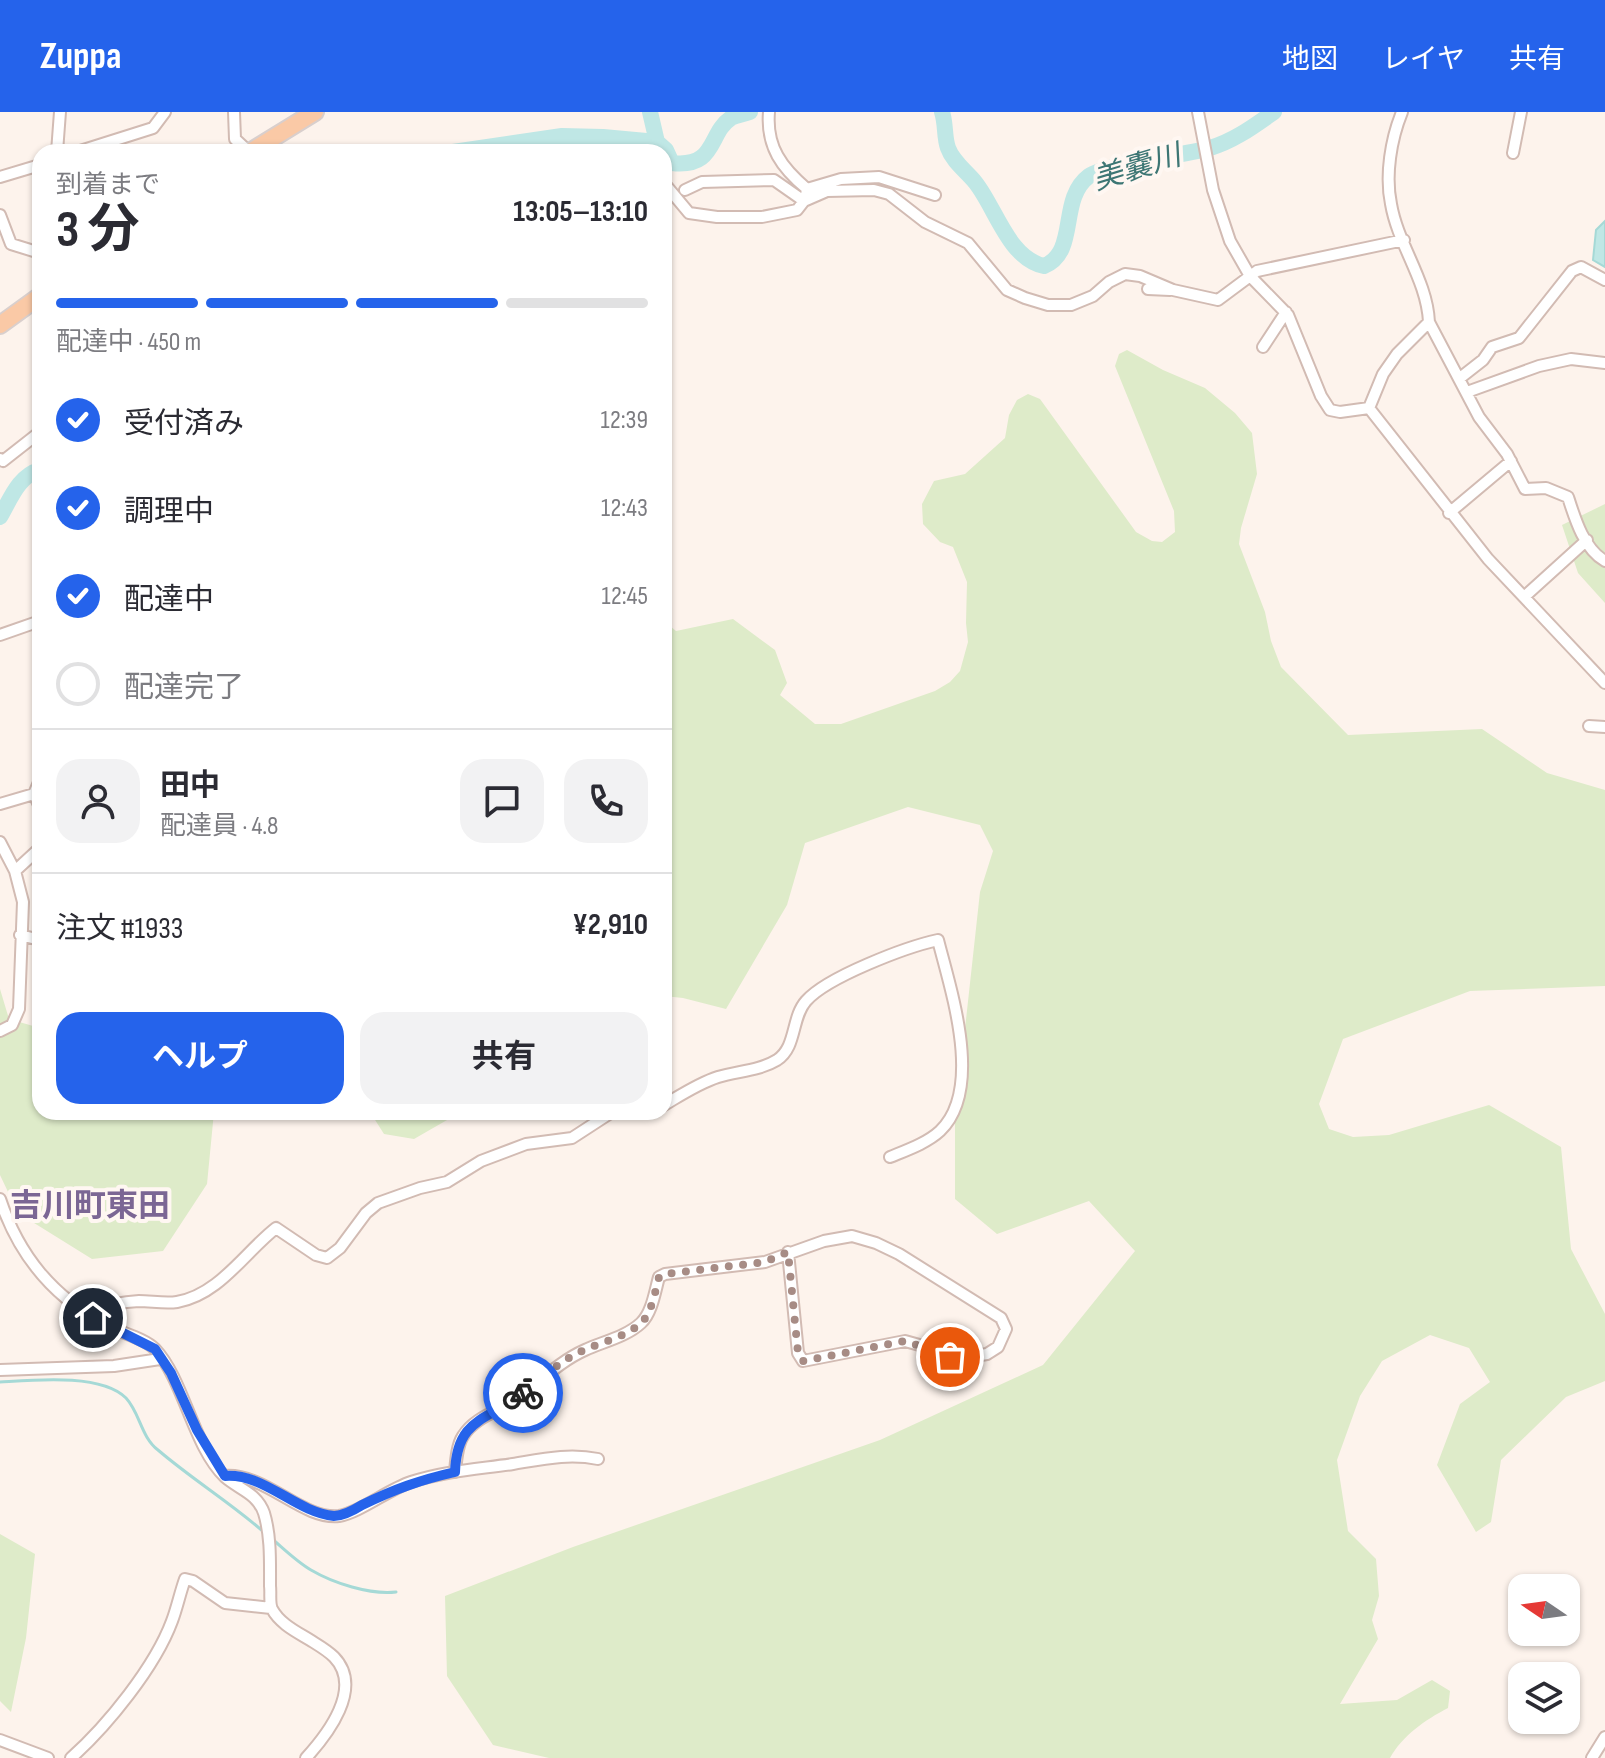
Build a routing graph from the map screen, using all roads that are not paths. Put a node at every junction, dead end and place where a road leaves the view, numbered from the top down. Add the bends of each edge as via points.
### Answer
1 (60, 112) edge
2 (165, 112) edge
3 (234, 112) edge
4 (315, 112) edge
5 (1198, 112) edge
6 (1402, 112) edge
7 (1521, 112) edge
8 (768, 117) edge
9 (58, 144) edge
10 (98, 144) edge
11 (241, 144) edge
12 (263, 144) edge
13 (1513, 153) dead end
14 (32, 167) edge
15 (0, 177) edge
16 (685, 190) dead end
17 (672, 193) edge
18 (806, 195) junction
19 (935, 195) dead end
20 (0, 215) edge
21 (1404, 240) junction
22 (32, 251) edge
23 (1250, 276) junction
24 (1605, 280) edge
25 (1148, 289) dead end
26 (1173, 290) junction
27 (32, 302) edge
28 (1286, 312) junction
29 (1429, 322) junction
30 (0, 325) edge
31 (1263, 347) dead end
32 (1605, 363) edge
33 (1460, 378) junction
34 (1467, 392) junction
35 (1369, 408) junction
36 (32, 438) edge
37 (0, 459) edge
38 (1511, 461) junction
39 (1449, 513) junction
40 (1587, 540) junction
41 (1605, 561) edge
42 (1524, 597) junction
43 (32, 624) edge
44 (0, 635) edge
45 (1605, 683) edge
46 (1589, 726) dead end
47 (1605, 727) edge
48 (32, 795) edge
49 (0, 804) edge
50 (0, 842) edge
51 (32, 855) edge
52 (15, 871) junction
53 (20, 935) junction
54 (32, 938) edge
55 (0, 1031) edge
56 (672, 1101) edge
57 (600, 1120) edge
58 (890, 1157) dead end
59 (0, 1199) edge
60 (788, 1252) junction
61 (84, 1312) junction
62 (160, 1359) junction
63 (0, 1370) edge
64 (598, 1459) dead end
65 (455, 1472) junction
66 (225, 1476) junction
67 (271, 1608) junction
68 (1605, 1737) edge
69 (0, 1740) edge
70 (48, 1758) edge
71 (71, 1758) edge
72 (306, 1758) edge
73 (1592, 1758) edge

1 - 9 street
2 - 10 street via 153,128
3 - 11 street via 235,139
4 - 12 main road
5 - 23 street via 1213,190 1230,241
6 - 21 street via 1395,130 1390,203
7 - 13 street
8 - 18 street via 776,158
14 - 15 street
16 - 18 street via 702,182 774,180
17 - 18 street via 689,213 717,217 797,210
18 - 19 street via 841,179 879,177
18 - 26 street via 844,189 889,194 925,222 968,243 1007,290 1048,305 1071,305 1125,274
20 - 22 street via 11,244
21 - 23 street
21 - 29 street via 1428,303
23 - 26 street via 1218,300
23 - 28 street
24 - 33 street via 1581,267 1572,271 1519,338 1492,347
25 - 26 street
27 - 30 main road
28 - 31 street
28 - 35 street via 1330,410
29 - 33 street
29 - 35 street via 1390,364
32 - 34 street via 1571,359
33 - 34 street
34 - 38 street
35 - 39 street
36 - 37 street
38 - 39 street
38 - 40 street via 1525,489 1546,488 1568,497
39 - 42 street
40 - 41 street
40 - 42 street
42 - 45 street
43 - 44 street
46 - 47 street
48 - 49 street
50 - 52 street
51 - 52 street
52 - 53 street via 23,902
53 - 54 street
53 - 55 street via 19,1009 12,1025
56 - 58 street via 717,1077 777,1060 786,1052 806,1000 872,962 938,940 960,1036 962,1082 956,1106 939,1132
57 - 61 street via 572,1138 526,1144 481,1161 447,1182 378,1203 327,1258 276,1228 197,1295 177,1302 113,1303
59 - 61 street via 11,1232 33,1264
60 - 60 street via 852,1236 876,1243 991,1310 1006,1329 998,1347 963,1358 905,1341 803,1361
60 - 65 street via 765,1262 659,1277 642,1323 582,1351 481,1418 461,1438
61 - 62 street via 155,1349
62 - 63 street
62 - 66 street
64 - 65 street via 552,1457
65 - 66 street via 411,1482 337,1516 314,1511 251,1479
66 - 67 street via 254,1495 265,1517
67 - 71 street via 225,1603 185,1579 157,1653 98,1734
67 - 72 street via 335,1658 346,1681 328,1733
68 - 73 street
69 - 70 street

